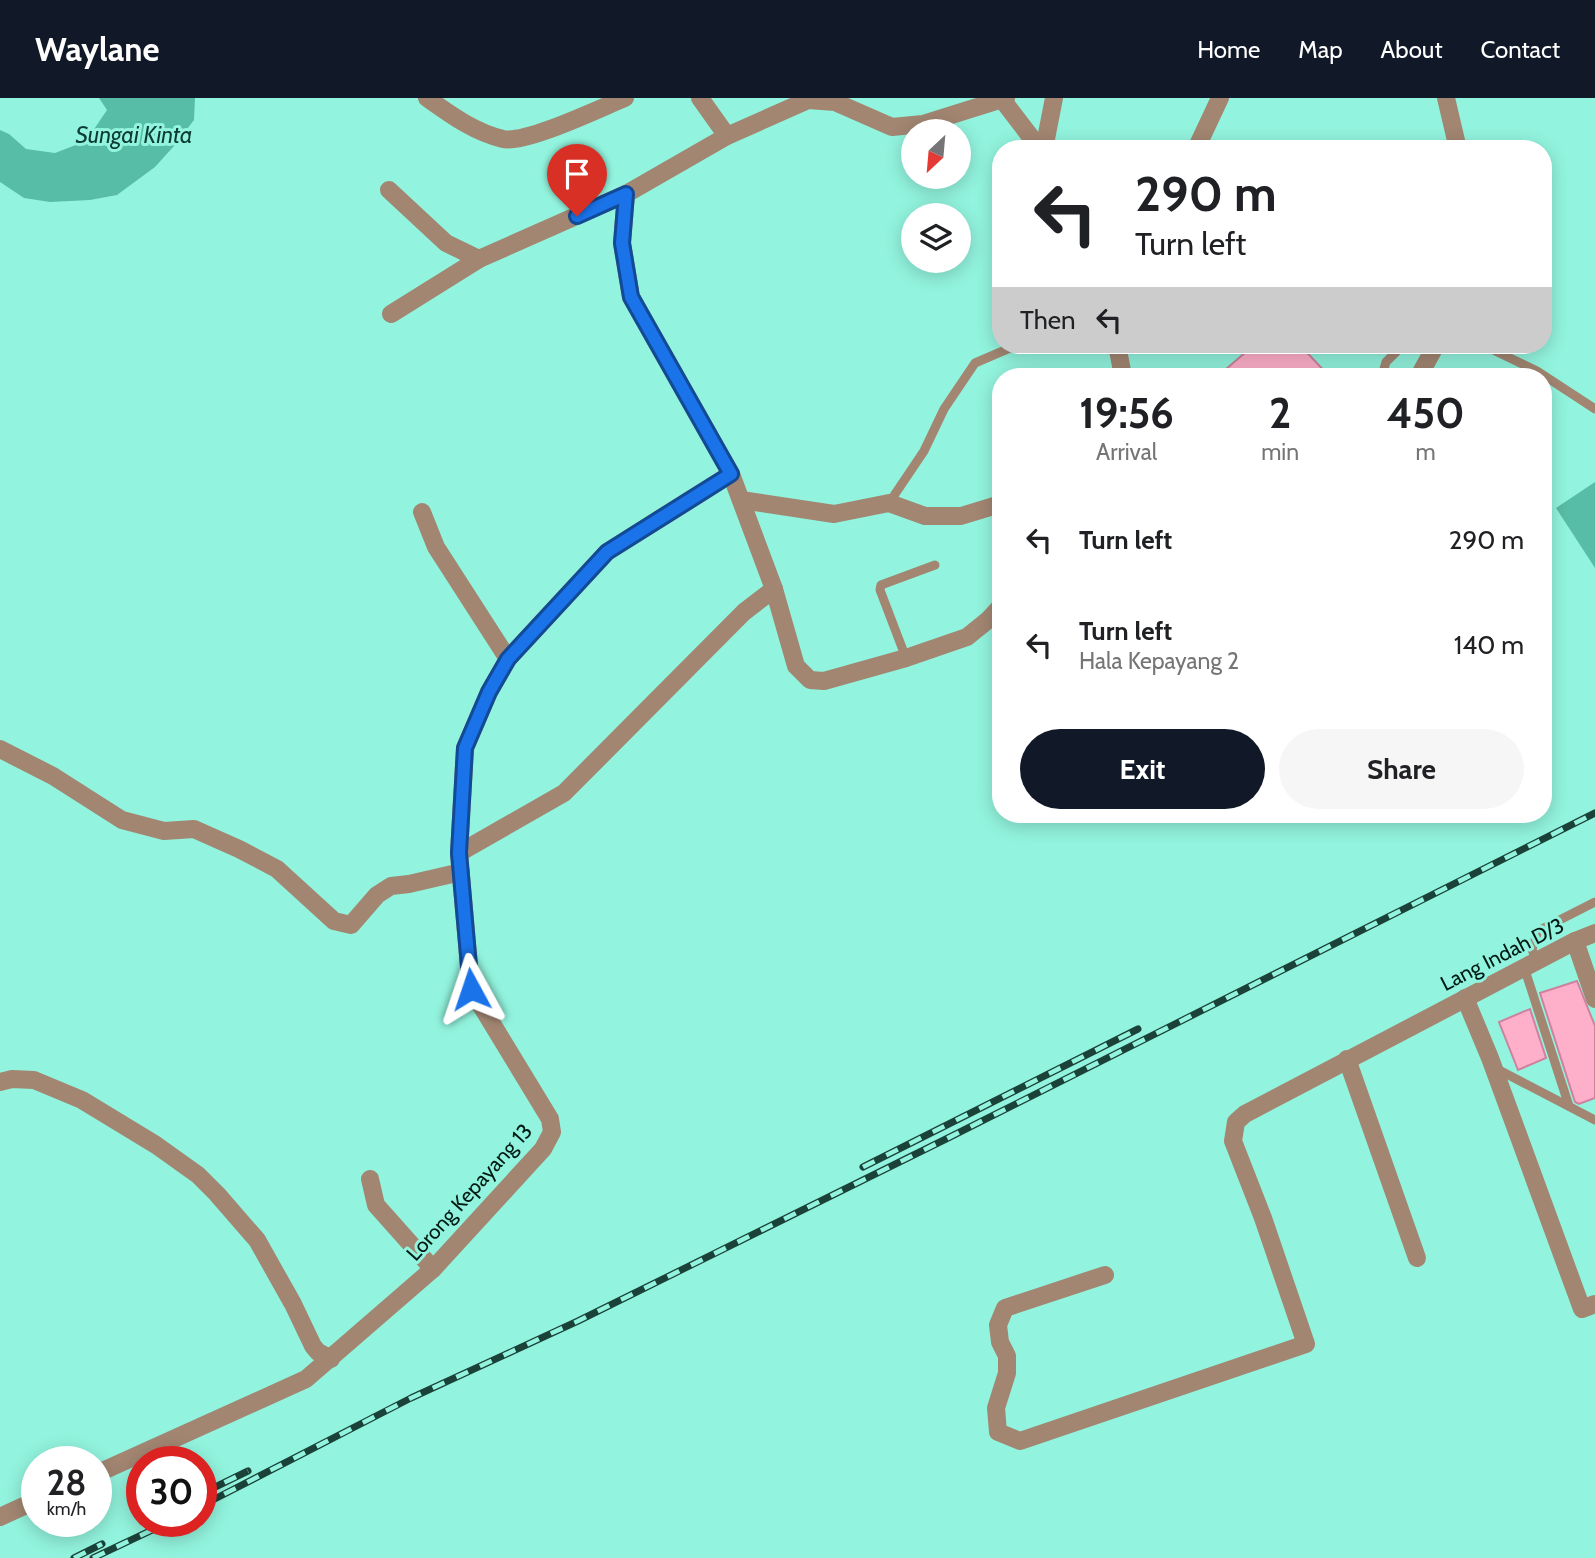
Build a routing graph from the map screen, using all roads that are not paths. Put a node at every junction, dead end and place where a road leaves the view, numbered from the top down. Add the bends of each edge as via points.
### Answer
1 (427, 98) edge
2 (625, 98) edge
3 (700, 98) edge
4 (1003, 98) edge
5 (1054, 98) edge
6 (1220, 98) edge
7 (1446, 98) edge
8 (727, 136) junction
9 (1035, 140) edge
10 (1044, 140) edge
11 (1200, 140) edge
12 (1456, 140) edge
13 (389, 190) dead end
14 (626, 194) junction
15 (479, 259) junction
16 (391, 314) dead end
17 (996, 354) edge
18 (1394, 354) edge
19 (1502, 354) edge
20 (1384, 368) edge
21 (1531, 368) edge
22 (1552, 381) edge
23 (1595, 409) edge
24 (731, 474) junction
25 (741, 500) junction
26 (889, 503) junction
27 (992, 507) edge
28 (422, 512) dead end
29 (935, 565) dead end
30 (774, 589) junction
31 (992, 616) edge
32 (906, 658) junction
33 (508, 659) junction
34 (0, 749) edge
35 (459, 853) junction
36 (461, 872) junction
37 (1595, 902) edge
38 (1595, 933) edge
39 (1575, 941) junction
40 (1530, 964) junction
41 (1465, 998) junction
42 (1595, 999) edge
43 (1490, 1058) junction
44 (1347, 1059) junction
45 (0, 1082) edge
46 (1569, 1106) junction
47 (1595, 1119) edge
48 (370, 1179) dead end
49 (1417, 1258) dead end
50 (433, 1269) junction
51 (1105, 1275) dead end
52 (1595, 1304) edge
53 (331, 1359) junction
54 (112, 1467) edge
55 (21, 1507) edge
56 (0, 1517) edge

1 - 2 street via 461,122 505,140 548,131
3 - 8 street
4 - 8 street via 923,124 892,127 835,102 808,100
4 - 9 street
5 - 10 street
6 - 11 street
7 - 12 street
8 - 14 street
13 - 15 street via 446,243
14 - 15 street
14 - 24 street via 622,243 631,297
15 - 16 street
17 - 26 lane via 975,363
18 - 20 lane
19 - 21 lane
22 - 23 lane
24 - 25 street
24 - 33 street, Lorong Kepayang 13 via 607,552
25 - 26 street via 834,514
25 - 30 street
26 - 27 street via 925,516 961,516
28 - 33 street via 436,547
29 - 32 lane via 881,585
30 - 32 street via 796,666 810,680 824,681
30 - 35 street via 744,612 564,793
31 - 32 street via 967,637
33 - 35 street, Lorong Kepayang 13 via 465,748
34 - 36 street via 122,820 164,831 194,828 239,849 277,869 334,921 351,925 391,886
35 - 36 street, Lorong Kepayang 13
36 - 50 street, Lorong Kepayang 13 via 471,989 550,1119 552,1132 543,1149
37 - 40 lane via 1538,931
38 - 39 street, Lang Indah D/3
39 - 40 street, Lang Indah D/3
39 - 42 street
40 - 41 street, Lang Indah D/3
40 - 46 lane
41 - 43 street
41 - 44 street, Lang Indah D/3
43 - 46 lane via 1505,1075
43 - 52 street via 1582,1309
44 - 49 street
44 - 51 street, Lang Indah D/3 via 1245,1114 1236,1122 1233,1141 1306,1344 1020,1441 998,1432 996,1408 1007,1373 998,1325 1005,1308
45 - 53 street via 34,1080 82,1100 198,1175 257,1240 313,1346
46 - 47 lane
48 - 50 street via 376,1205
50 - 53 street, Lorong Kepayang 13
53 - 54 street, Lorong Kepayang 13 via 306,1379
55 - 56 street

